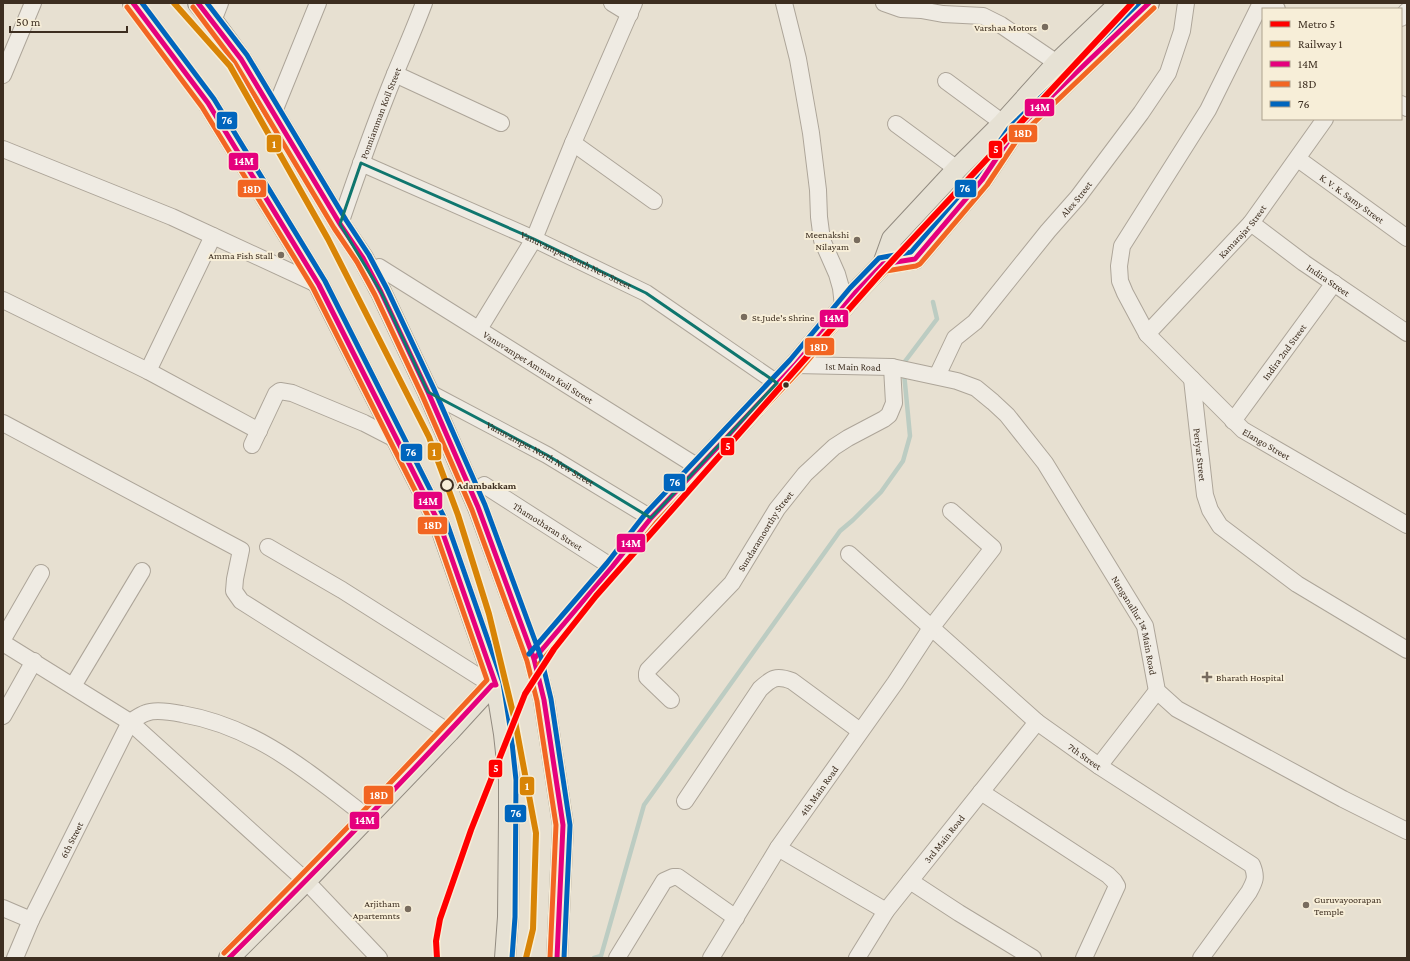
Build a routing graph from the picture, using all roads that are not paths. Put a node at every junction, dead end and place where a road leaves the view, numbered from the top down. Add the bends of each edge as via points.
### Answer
1 (33, 3) edge
2 (133, 3) edge
3 (198, 3) edge
4 (318, 3) edge
5 (424, 3) edge
6 (612, 3) edge
7 (784, 3) edge
8 (884, 3) edge
9 (1120, 3) edge
10 (1149, 3) edge
11 (1186, 3) edge
12 (1261, 3) edge
13 (632, 8) edge
14 (217, 12) edge
15 (1057, 63) junction
16 (395, 74) junction
17 (3, 75) edge
18 (946, 81) dead end
19 (273, 114) junction
20 (1324, 120) edge
21 (501, 123) dead end
22 (896, 124) dead end
23 (1003, 124) junction
24 (573, 143) junction
25 (3, 149) edge
26 (1298, 159) junction
27 (361, 163) junction
28 (958, 168) junction
29 (654, 201) dead end
30 (1251, 223) junction
31 (340, 224) junction
32 (212, 236) junction
33 (1407, 238) edge
34 (534, 239) junction
35 (883, 264) junction
36 (379, 267) dead end
37 (1334, 283) junction
38 (319, 285) junction
39 (849, 299) junction
40 (3, 300) edge
41 (479, 329) junction
42 (1407, 333) edge
43 (1148, 334) junction
44 (795, 365) junction
45 (900, 368) junction
46 (148, 371) junction
47 (937, 376) junction
48 (1192, 379) junction
49 (777, 383) junction
50 (428, 392) junction
51 (1233, 421) junction
52 (3, 423) edge
53 (397, 440) junction
54 (698, 467) junction
55 (484, 485) dead end
56 (950, 511) dead end
57 (651, 518) joint
58 (1407, 525) edge
59 (268, 547) dead end
60 (849, 554) dead end
61 (612, 567) dead end
62 (142, 571) dead end
63 (41, 573) dead end
64 (931, 628) junction
65 (3, 639) edge
66 (3, 643) edge
67 (1407, 650) edge
68 (34, 661) junction
69 (494, 685) junction
70 (73, 686) junction
71 (1157, 691) junction
72 (671, 700) dead end
73 (3, 716) edge
74 (130, 722) junction
75 (1037, 722) junction
76 (448, 732) junction
77 (860, 732) junction
78 (1099, 766) junction
79 (981, 792) junction
80 (685, 801) dead end
81 (367, 817) junction
82 (1407, 831) edge
83 (778, 848) junction
84 (306, 881) junction
85 (910, 881) junction
86 (3, 908) edge
87 (886, 911) junction
88 (736, 918) junction
89 (31, 920) junction
90 (15, 958) edge
91 (230, 958) edge
92 (379, 958) edge
93 (505, 958) edge
94 (557, 958) edge
95 (617, 958) edge
96 (711, 958) edge
97 (857, 958) edge
98 (1033, 958) edge
99 (1084, 958) edge
100 (1201, 958) edge

1 - 17 street
2 - 38 main road via 208,103
3 - 14 main road
4 - 19 street
5 - 16 street, Ponniamman Koil Street
6 - 13 street
7 - 39 street via 798,59 811,133 822,240 841,288
8 - 15 street via 901,9 983,16 1001,25
9 - 15 main road
10 - 35 main road via 1014,132 982,180 915,259
11 - 47 street, Alex Street via 1182,31 1168,73 1078,197 975,322 955,338
12 - 43 street, Elango Street via 1208,110 1122,246 1120,281
13 - 24 street
14 - 19 main road via 241,60
15 - 23 main road
16 - 21 street
16 - 27 street, Ponniamman Koil Street
18 - 23 street
19 - 31 main road
20 - 26 street, Kamarajar Street
22 - 28 street
23 - 28 main road
24 - 29 street
24 - 34 street
25 - 32 street via 172,217
26 - 30 street, Kamarajar Street
26 - 33 street, K. V. K. Samy Street
27 - 31 street, Ponniamman Koil Street
27 - 34 street, Vanuvampet South New Street
28 - 35 main road via 892,239
30 - 37 street, Indira Street
30 - 43 street, Kamarajar Street
31 - 50 main road via 363,258 381,292
32 - 38 street
32 - 46 street
34 - 41 street
34 - 49 street, Vanuvampet South New Street via 646,293
35 - 39 main road
36 - 41 street, Vanuvampet Amman Koil Street
37 - 42 street, Indira Street
37 - 51 street, Indira 2nd Street
38 - 53 main road
39 - 44 main road
40 - 46 street
41 - 54 street, Vanuvampet Amman Koil Street
43 - 48 street, Elango Street
44 - 45 street, 1st Main Road
44 - 49 main road
45 - 47 street, Nanganallur 1st Main Road
45 - 72 street, Sundaramoorthy Street via 894,403 889,415 834,447 805,474 777,509 732,583 648,670 647,677
46 - 53 street via 255,438 276,394 285,391 364,423
47 - 71 street, Nanganallur 1st Main Road via 976,388 1007,415 1045,463 1145,626
48 - 51 street, Elango Street
48 - 67 street, Periyar Street via 1205,496 1220,526 1297,584
49 - 54 main road
50 - 57 street, Vanuvampet North New Street via 548,455
50 - 94 main road via 478,507 534,659 544,700 563,824
51 - 58 street, Elango Street via 1243,430
52 - 76 street via 241,550 234,592 240,601
53 - 69 main road via 440,526
54 - 57 main road
55 - 61 street, Thamotharan Street
56 - 64 street, 4th Main Road via 993,548
59 - 69 street
60 - 64 street, 7th Street
62 - 70 street
63 - 65 street
64 - 75 street, 7th Street
64 - 77 street, 4th Main Road
66 - 68 street
68 - 70 street
68 - 73 street
69 - 76 main road
69 - 93 main road via 504,734 509,780 508,917
70 - 74 street
71 - 78 street
71 - 82 street via 1177,709
74 - 81 street via 146,712 170,712 218,723 253,737 294,761
74 - 84 street
74 - 89 street, 6th Street
75 - 78 street, 7th Street
75 - 79 street, 3rd Main Road
76 - 81 main road
77 - 80 street via 792,681 778,677 771,679 760,688
77 - 83 street, 4th Main Road
78 - 100 street, 7th Street via 1252,865 1256,874 1254,883
79 - 85 street, 3rd Main Road
79 - 99 street via 1114,881 1117,886
81 - 84 main road
83 - 87 street
83 - 88 street, 4th Main Road
84 - 91 main road
84 - 92 street
85 - 87 street, 3rd Main Road
85 - 98 street
86 - 89 street
87 - 97 street, 3rd Main Road
88 - 95 street via 673,877 664,881
88 - 96 street, 4th Main Road
89 - 90 street, 6th Street

